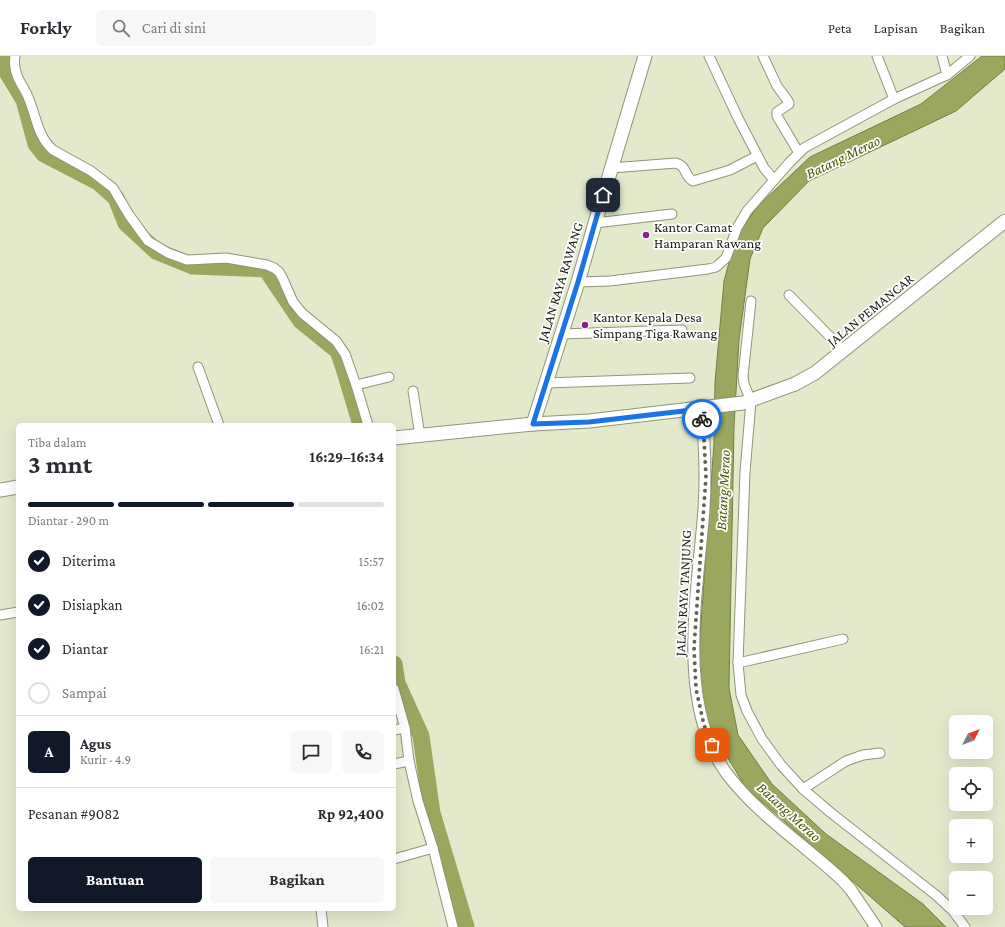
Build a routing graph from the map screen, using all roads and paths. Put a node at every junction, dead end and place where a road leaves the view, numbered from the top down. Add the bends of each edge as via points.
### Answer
1 (15, 56) edge
2 (645, 56) edge
3 (709, 56) edge
4 (763, 56) edge
5 (877, 56) edge
6 (942, 56) edge
7 (970, 56) edge
8 (947, 75) junction
9 (894, 99) junction
10 (799, 153) junction
11 (757, 156) junction
12 (611, 168) junction
13 (774, 180) junction
14 (672, 214) dead end
15 (1005, 221) edge
16 (595, 223) junction
17 (578, 282) junction
18 (790, 295) dead end
19 (751, 301) dead end
20 (682, 330) dead end
21 (561, 334) junction
22 (844, 351) junction
23 (198, 367) dead end
24 (389, 377) dead end
25 (690, 378) dead end
26 (546, 382) junction
27 (356, 385) junction
28 (413, 391) dead end
29 (747, 402) junction
30 (705, 408) junction
31 (218, 423) edge
32 (367, 423) edge
33 (533, 424) junction
34 (420, 436) junction
35 (396, 438) edge
36 (16, 487) edge
37 (0, 490) edge
38 (16, 612) edge
39 (0, 615) edge
40 (844, 639) dead end
41 (738, 663) junction
42 (396, 696) edge
43 (405, 728) junction
44 (396, 730) edge
45 (880, 753) dead end
46 (409, 761) junction
47 (396, 764) edge
48 (803, 790) junction
49 (433, 848) junction
50 (396, 858) edge
51 (321, 911) edge
52 (323, 927) edge
53 (453, 927) edge
54 (876, 927) edge
55 (965, 927) edge

1 - 27 street via 17,75 28,96 40,131 52,150 91,171 113,188 148,241 168,253 187,260 226,258 274,268 282,277 293,302 302,313 336,341 345,354
2 - 12 main road, JALAN RAYA RAWANG
3 - 11 street
4 - 10 street via 777,86 788,101 788,104 777,112 777,116
5 - 9 street
6 - 8 street
7 - 8 street
8 - 9 street
9 - 10 street
10 - 13 street
11 - 12 street via 730,170 693,181 684,168 676,163
11 - 13 street
12 - 16 main road, JALAN RAYA RAWANG
13 - 17 street via 742,218 726,258 716,266 610,281
14 - 16 street
15 - 22 main road, JALAN PEMANCAR
16 - 17 main road, JALAN RAYA RAWANG
17 - 21 main road, JALAN RAYA RAWANG
18 - 22 street
19 - 29 street via 743,376
20 - 21 street
21 - 26 main road, JALAN RAYA RAWANG
22 - 29 main road, JALAN PEMANCAR via 815,373 795,384
23 - 31 street
24 - 27 street
25 - 26 street
26 - 33 main road, JALAN RAYA RAWANG
27 - 32 street
28 - 34 street
29 - 30 main road, JALAN PEMANCAR
29 - 41 street
30 - 33 main road, JALAN PEMANCAR via 589,422
30 - 54 street, JALAN RAYA TANJUNG via 706,476 694,648 696,689 704,725 716,755 745,795 843,880
33 - 34 main road, JALAN PEMANCAR
34 - 35 main road, JALAN PEMANCAR
36 - 37 main road
38 - 39 street
40 - 41 street
41 - 48 street via 741,695 747,711 762,739
42 - 43 street
43 - 44 street
43 - 46 street
45 - 48 street via 846,761
46 - 47 street
46 - 49 street
48 - 55 street via 937,896
49 - 50 street
49 - 53 street
51 - 52 street

